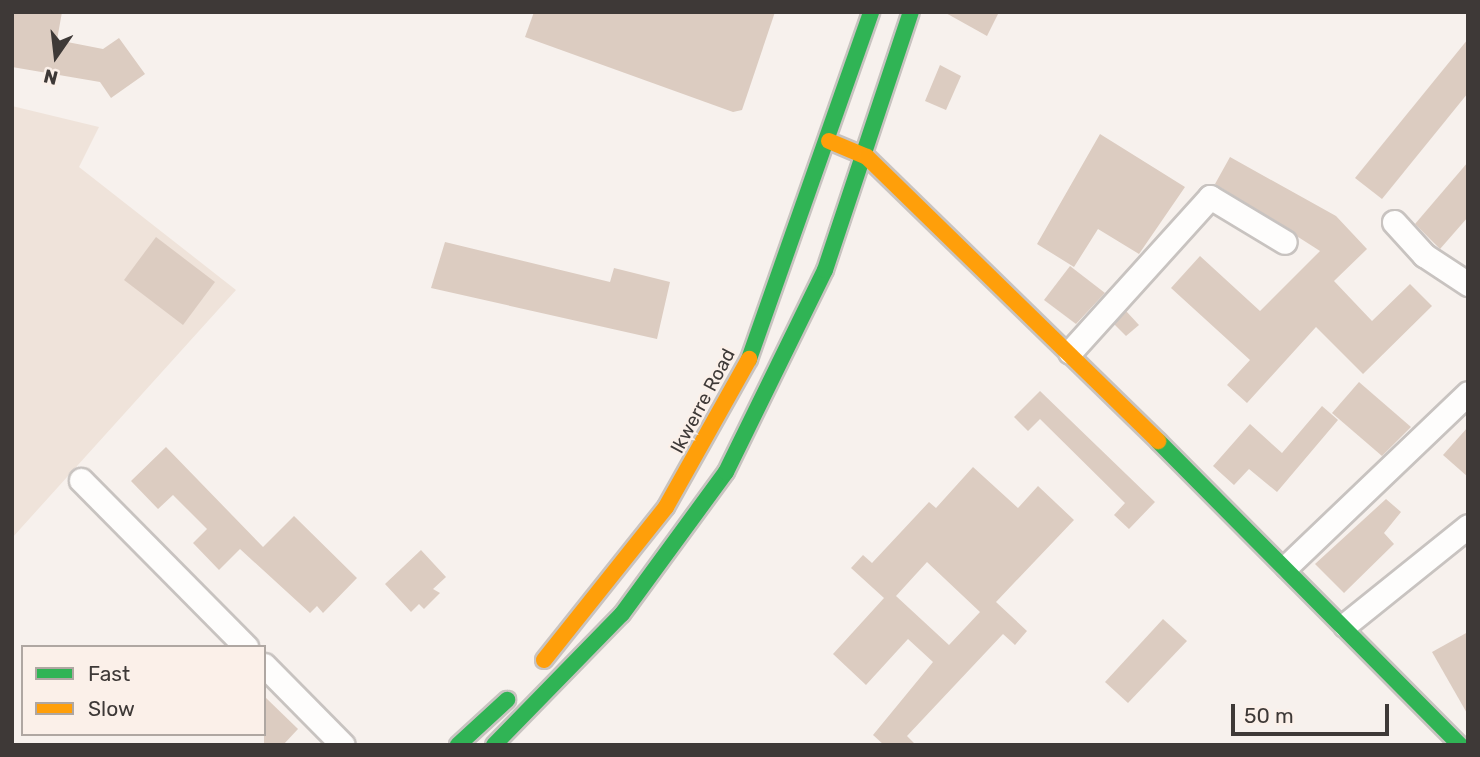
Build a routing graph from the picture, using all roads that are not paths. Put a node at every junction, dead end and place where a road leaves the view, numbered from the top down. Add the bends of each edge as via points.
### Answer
1 (871, 12) edge
2 (911, 12) edge
3 (830, 141) junction
4 (867, 157) junction
5 (1394, 222) dead end
6 (1285, 242) dead end
7 (1468, 284) edge
8 (1070, 352) junction
9 (1468, 393) edge
10 (81, 480) dead end
11 (1468, 526) edge
12 (1287, 566) junction
13 (1345, 625) junction
14 (244, 645) edge
15 (266, 667) edge
16 (533, 672) dead end
17 (516, 691) dead end
18 (1461, 736) edge
19 (343, 745) edge
20 (458, 745) edge
21 (494, 745) edge

1 - 3 main road, Ikwerre Road
2 - 4 main road
3 - 4 main road
3 - 16 main road, Ikwerre Road via 759,340 715,426 683,483 611,582
4 - 8 main road
4 - 21 main road via 800,330 726,472 622,614
5 - 7 street via 1424,255
6 - 8 street via 1210,197
8 - 12 main road
9 - 12 street
10 - 14 street
11 - 13 street
12 - 13 main road
13 - 18 main road
15 - 19 street
17 - 20 main road

